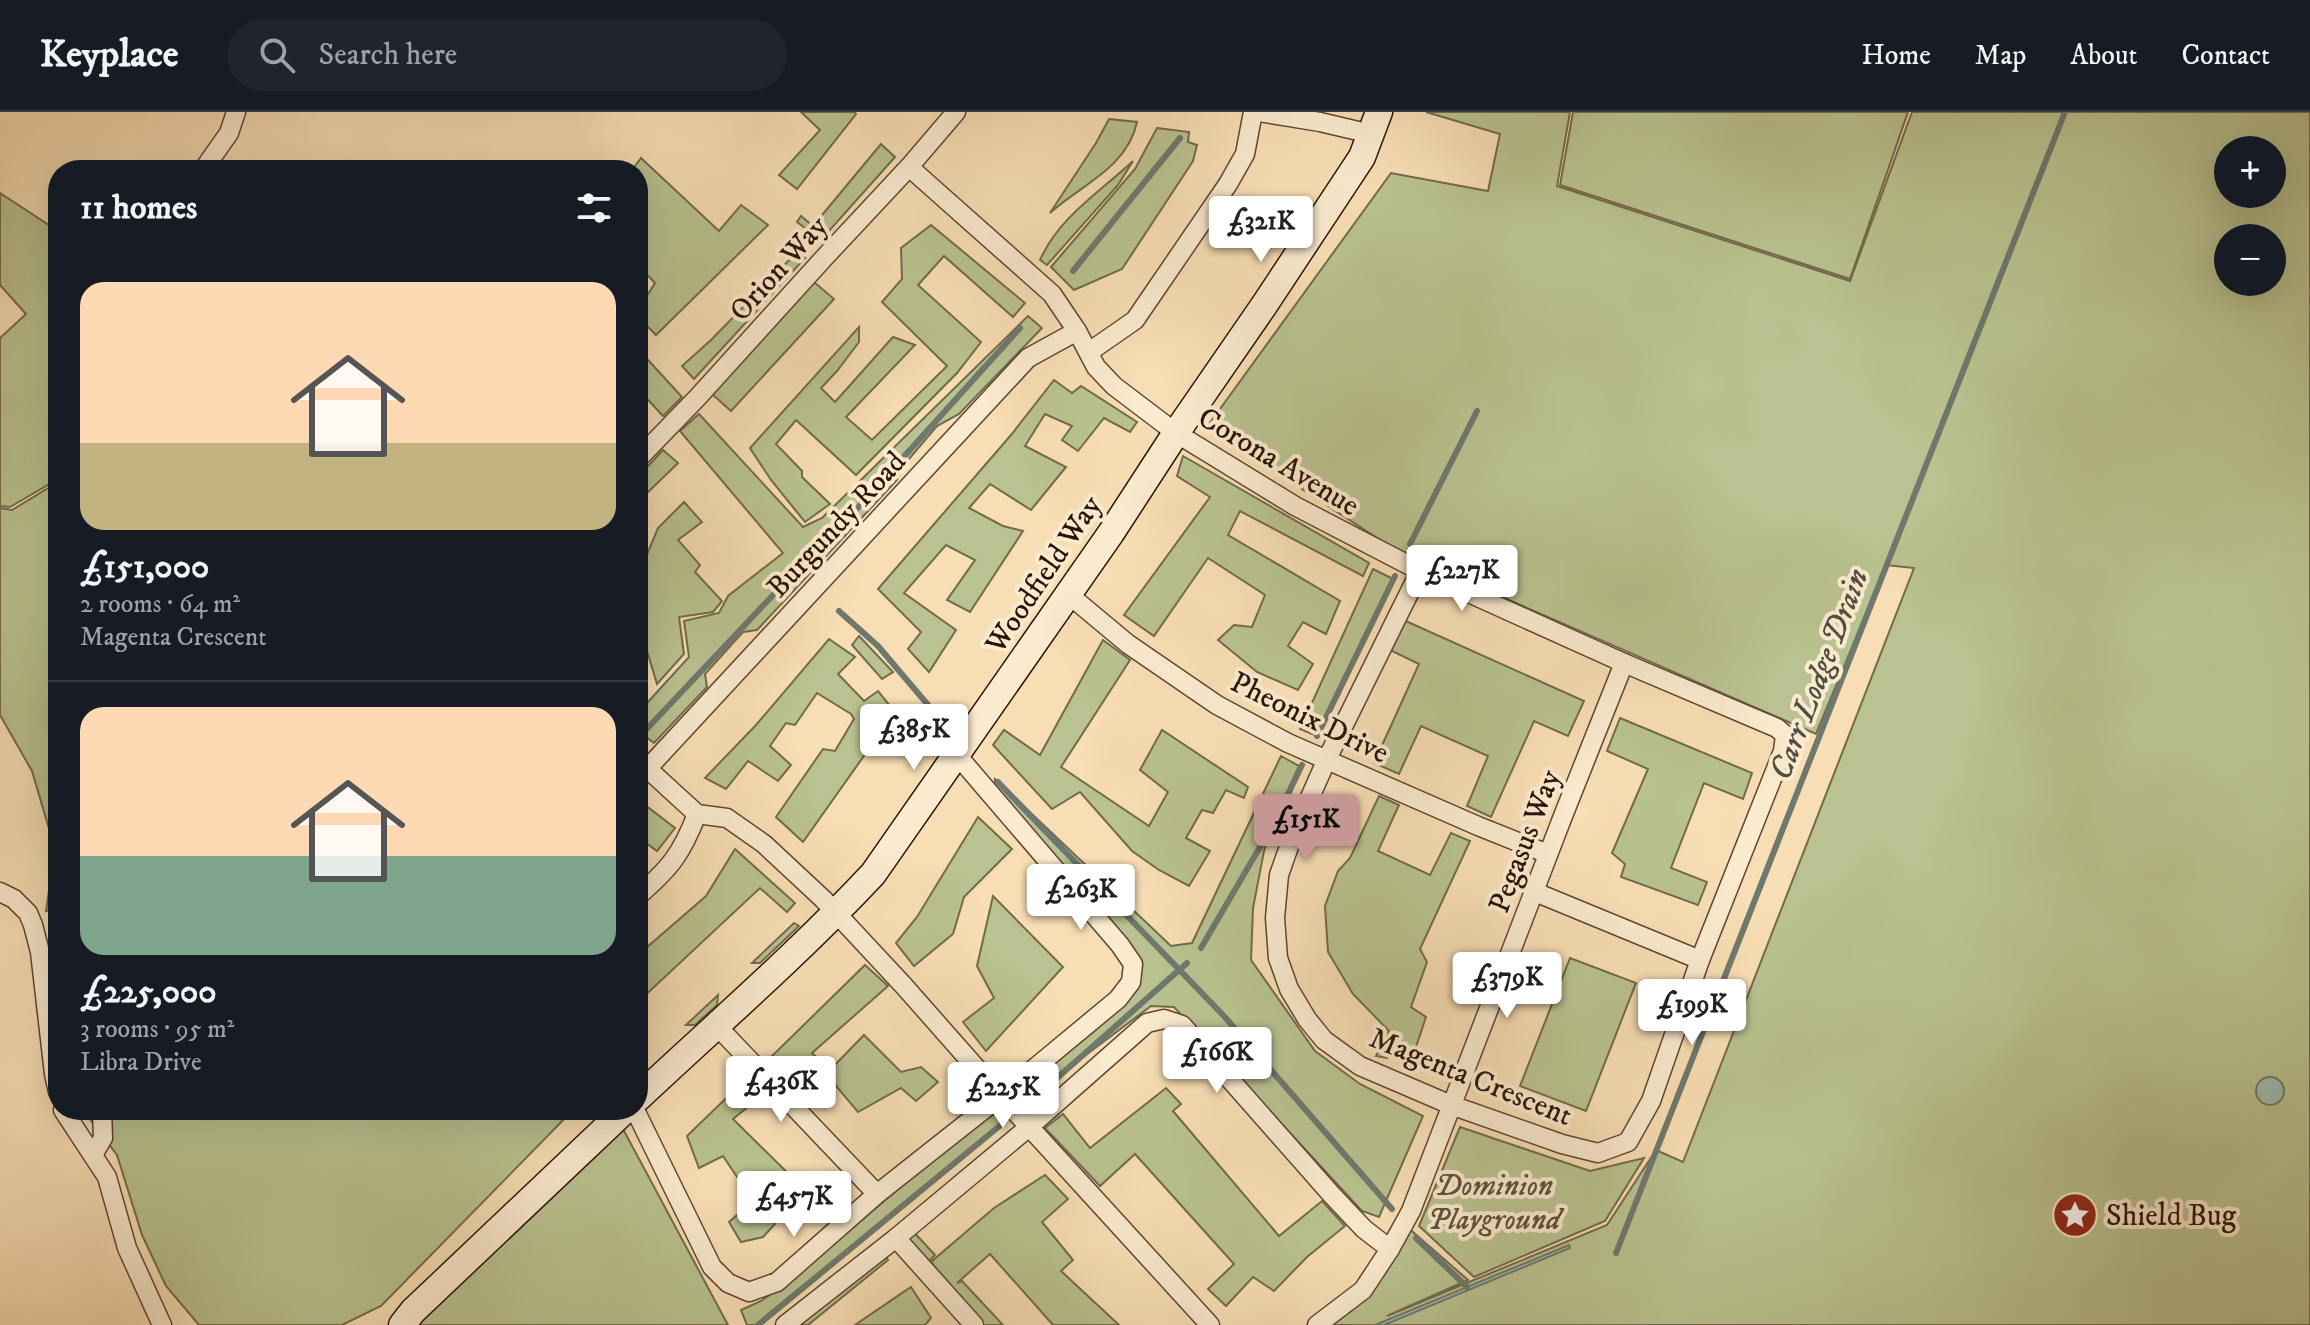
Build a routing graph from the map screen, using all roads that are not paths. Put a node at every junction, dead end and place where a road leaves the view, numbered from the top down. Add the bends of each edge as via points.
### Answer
1 (236, 112) edge
2 (956, 112) edge
3 (1253, 112) edge
4 (1259, 112) edge
5 (1265, 112) edge
6 (1375, 123) edge
7 (212, 160) edge
8 (909, 167) junction
9 (1077, 331) junction
10 (1089, 352) junction
11 (1176, 433) junction
12 (648, 449) edge
13 (1420, 571) junction
14 (1068, 594) junction
15 (1624, 663) junction
16 (1785, 735) joint
17 (957, 755) junction
18 (648, 759) edge
19 (1327, 759) junction
20 (648, 770) edge
21 (697, 814) junction
22 (1548, 854) junction
23 (648, 887) edge
24 (0, 892) edge
25 (1535, 892) junction
26 (836, 914) junction
27 (1700, 960) junction
28 (48, 1022) edge
29 (716, 1025) junction
30 (648, 1089) edge
31 (1001, 1096) junction
32 (1451, 1105) junction
33 (70, 1120) edge
34 (102, 1120) edge
35 (615, 1120) edge
36 (640, 1120) edge
37 (1029, 1127) junction
38 (93, 1155) junction
39 (877, 1194) junction
40 (896, 1238) junction
41 (1390, 1249) junction
42 (148, 1297) junction
43 (407, 1318) edge
44 (1202, 1323) edge
45 (162, 1325) edge
46 (171, 1325) edge
47 (386, 1325) edge
48 (785, 1325) edge
49 (974, 1325) edge
50 (1317, 1325) edge

1 - 7 street
2 - 8 street, Orion Way
3 - 10 street via 1245,154 1135,320
4 - 5 street
5 - 6 street
6 - 11 street, Woodfield Way via 1362,157
8 - 9 street, Corona Avenue via 1052,294
8 - 12 street, Orion Way
9 - 10 street, Corona Avenue
9 - 18 street, Burgundy Road via 1028,358
10 - 11 street, Corona Avenue via 1114,386
11 - 13 street, Corona Avenue via 1295,506
11 - 14 street, Woodfield Way
13 - 15 street, Corona Avenue
13 - 19 street, Magenta Crescent
14 - 17 street, Woodfield Way
14 - 19 street, Pheonix Drive via 1128,644 1217,705
15 - 16 street, Corona Avenue
15 - 22 street, Pegasus Way
16 - 27 street, Magenta Crescent
17 - 26 street, Woodfield Way via 873,874
17 - 31 street via 1133,964 1131,982 1118,999
19 - 22 street, Pheonix Drive
19 - 32 street, Magenta Crescent via 1279,875 1275,918 1285,979 1324,1040 1360,1066
20 - 21 street
21 - 23 street via 685,844
21 - 26 street via 727,818 764,844
22 - 25 street, Pegasus Way
24 - 28 street via 28,913 33,925
25 - 27 street
25 - 32 street, Pegasus Way
26 - 29 street, Woodfield Way
26 - 31 street
27 - 32 street, Magenta Crescent via 1651,1101 1628,1142 1598,1153
29 - 30 street, Woodfield Way
29 - 39 street
31 - 37 street
31 - 39 street
32 - 41 street, Pegasus Way via 1411,1211
33 - 38 street
34 - 38 street via 103,1138
35 - 43 street
36 - 39 street via 712,1267 728,1283 749,1292 777,1282
37 - 40 street
37 - 41 street via 1147,1023 1164,1019 1182,1025 1331,1194
37 - 44 street
38 - 42 street via 107,1177 127,1248
40 - 48 street
40 - 49 street
41 - 50 street, Pegasus Way via 1363,1290
42 - 45 street
42 - 46 street
43 - 47 street

